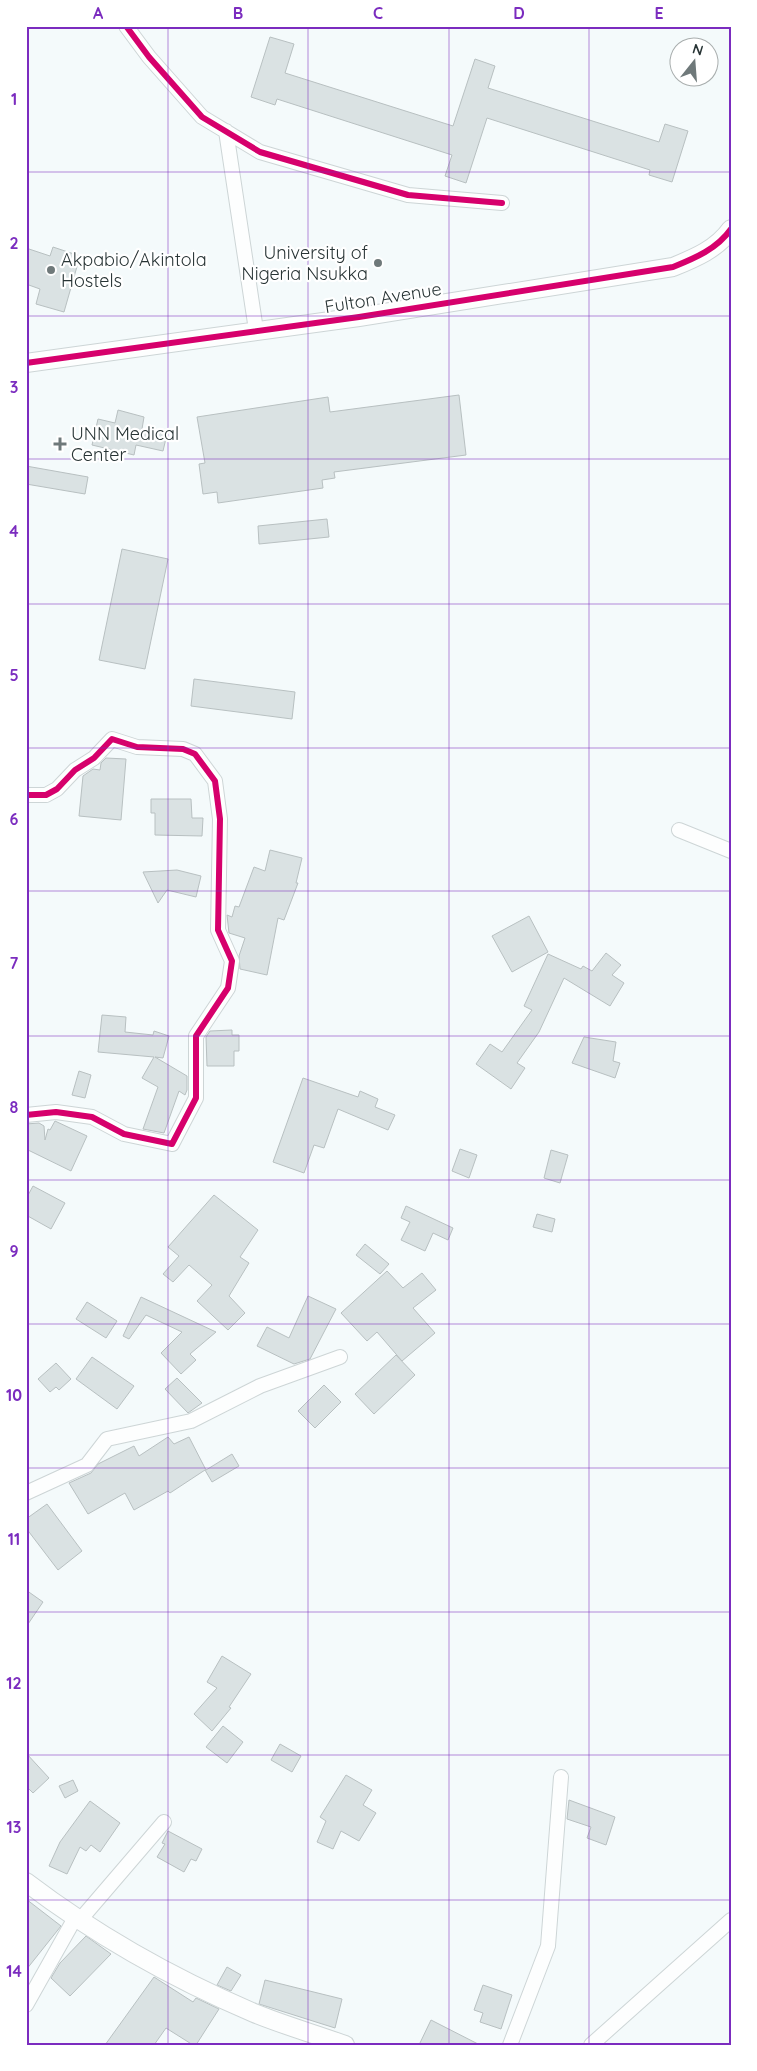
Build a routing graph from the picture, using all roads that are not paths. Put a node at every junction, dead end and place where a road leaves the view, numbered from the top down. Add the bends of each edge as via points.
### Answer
1 (126, 26) edge
2 (226, 131) junction
3 (502, 203) dead end
4 (731, 229) edge
5 (256, 330) junction
6 (26, 363) edge
7 (26, 795) edge
8 (679, 830) dead end
9 (731, 851) edge
10 (26, 1115) edge
11 (340, 1357) dead end
12 (26, 1493) edge
13 (561, 1777) dead end
14 (164, 1822) dead end
15 (26, 1882) edge
16 (75, 1918) junction
17 (731, 1920) edge
18 (26, 2005) edge
19 (344, 2045) edge
20 (510, 2045) edge
21 (591, 2045) edge

1 - 2 street via 202,117
2 - 3 street via 260,152 408,195
2 - 5 street
4 - 5 street, Fulton Avenue via 698,257 673,267 359,318
5 - 6 street, Fulton Avenue
7 - 10 street via 46,795 57,789 112,740 138,747 183,749 195,754 215,781 220,819 218,930 232,961 228,988 196,1036 196,1098 172,1144 124,1134 92,1118 56,1112
8 - 9 street
11 - 12 street via 260,1386 192,1421 107,1439 87,1465
13 - 20 street via 548,1946
14 - 16 street via 80,1920
15 - 16 street
16 - 18 street
16 - 19 street via 128,1952 246,2009
17 - 21 street

